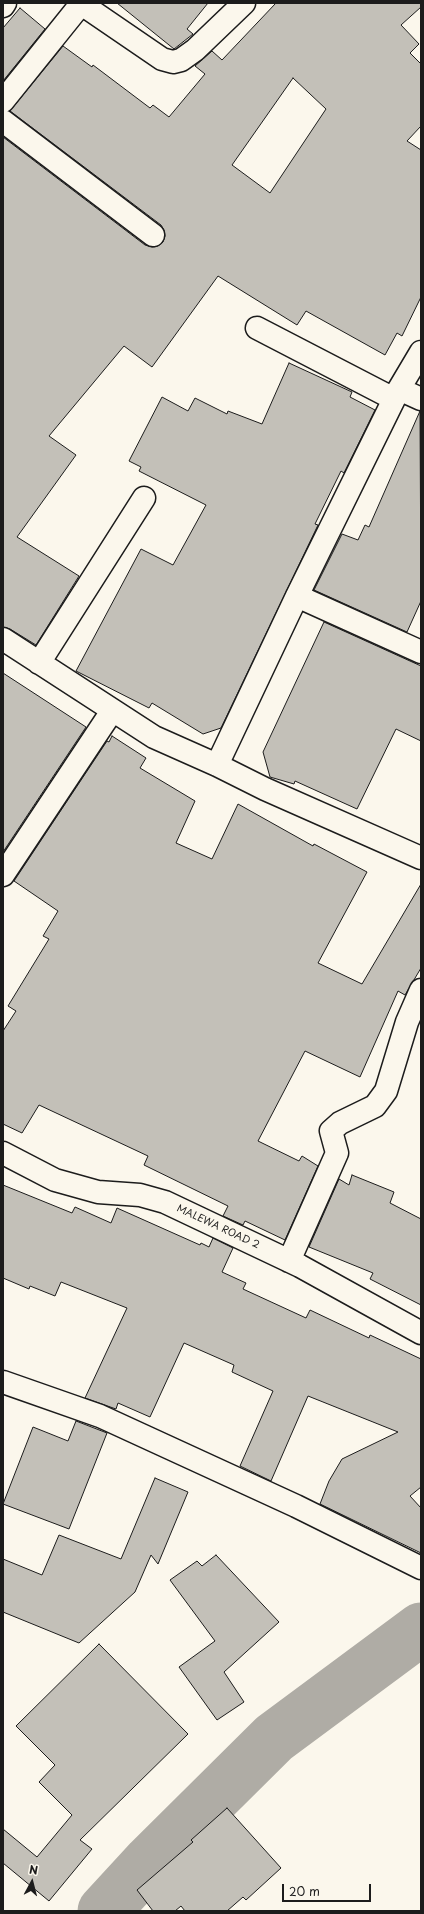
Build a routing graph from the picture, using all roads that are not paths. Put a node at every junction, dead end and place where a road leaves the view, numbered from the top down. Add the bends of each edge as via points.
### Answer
1 (5, 3) edge
2 (81, 3) edge
3 (244, 3) edge
4 (3, 6) edge
5 (3, 100) edge
6 (3, 121) edge
7 (153, 235) dead end
8 (257, 328) dead end
9 (421, 352) edge
10 (397, 394) junction
11 (421, 400) edge
12 (144, 498) dead end
13 (296, 596) junction
14 (3, 639) edge
15 (421, 652) edge
16 (39, 663) junction
17 (112, 711) junction
18 (217, 765) junction
19 (421, 858) edge
20 (3, 875) edge
21 (421, 990) edge
22 (3, 1153) edge
23 (289, 1261) junction
24 (421, 1333) edge
25 (3, 1382) edge
26 (421, 1568) edge

1 - 4 street
2 - 3 street via 162,59 173,62 181,60 195,50
2 - 5 street
6 - 7 street
8 - 10 street
9 - 10 street
10 - 11 street
10 - 13 street
12 - 16 street
13 - 15 street
13 - 18 street
14 - 16 street
16 - 17 street
17 - 18 street via 154,737
17 - 20 street
18 - 19 street
21 - 23 street via 386,1091 375,1106 340,1123 331,1131 337,1153
22 - 23 street, MALEWA ROAD 2 via 55,1180 98,1192 140,1195 165,1202
23 - 24 street, MALEWA ROAD 2
25 - 26 street via 100,1416 296,1506

